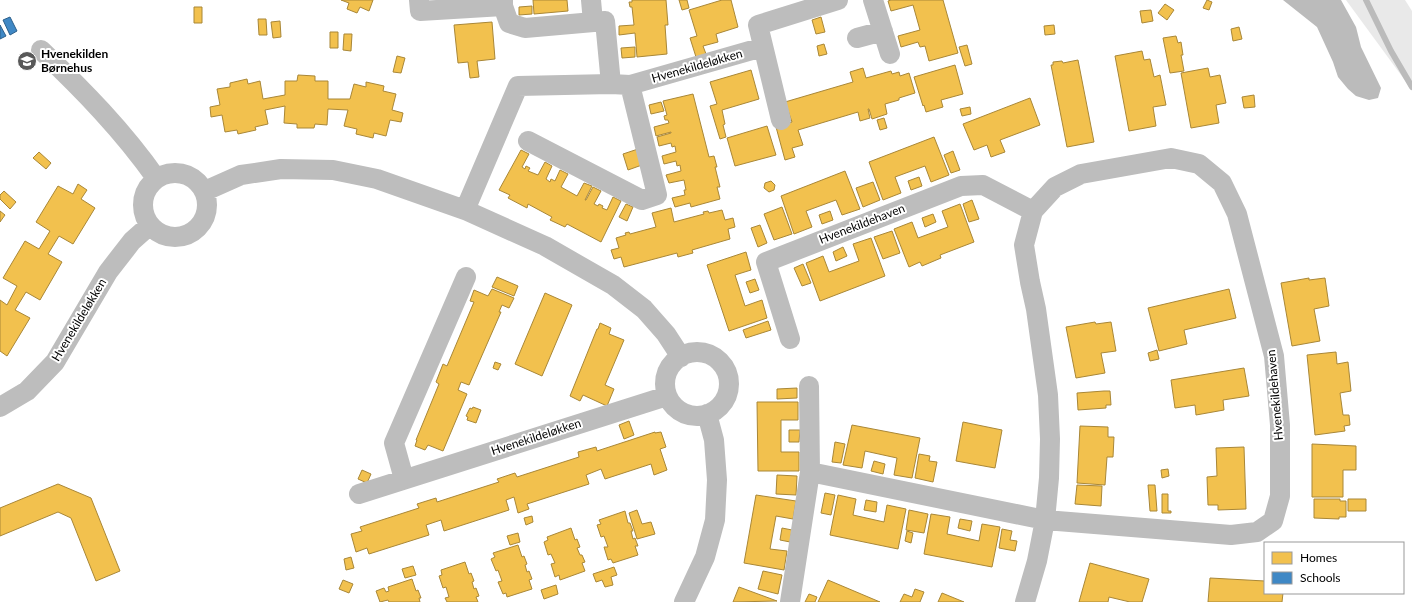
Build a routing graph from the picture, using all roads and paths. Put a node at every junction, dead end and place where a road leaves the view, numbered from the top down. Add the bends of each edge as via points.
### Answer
1 (419, 0) edge
2 (591, 0) edge
3 (838, 0) edge
4 (874, 0) edge
5 (503, 3) edge
6 (593, 22) junction
7 (883, 31) junction
8 (857, 38) dead end
9 (763, 47) junction
10 (41, 50) dead end
11 (890, 54) dead end
12 (611, 84) junction
13 (630, 85) junction
14 (781, 120) dead end
15 (528, 141) dead end
16 (156, 178) junction
17 (205, 191) junction
18 (465, 210) junction
19 (1033, 211) junction
20 (150, 225) junction
21 (466, 277) dead end
22 (790, 339) dead end
23 (681, 357) junction
24 (809, 386) dead end
25 (667, 396) junction
26 (0, 408) edge
27 (707, 414) junction
28 (810, 472) junction
29 (404, 479) junction
30 (358, 494) dead end
31 (1045, 520) junction
32 (684, 602) edge
33 (790, 602) edge
34 (1025, 602) edge

1 - 5 street via 420,11
2 - 6 street
3 - 9 street via 758,25
4 - 7 street
5 - 6 street via 509,23 525,28
6 - 12 street via 605,21
7 - 8 street
7 - 11 street
9 - 13 street, Hvenekildeløkken
9 - 14 street
10 - 16 street via 80,87 138,152
12 - 13 street, Hvenekildeløkken
12 - 18 street, Hvenekildeløkken via 518,86
13 - 15 street via 657,195 642,200
16 - 17 street via 170,172 184,173 196,179
16 - 20 street via 143,200 144,213
17 - 18 street via 241,175 281,169 333,170 377,179
17 - 20 street via 207,213 193,232 170,237 159,233
18 - 23 street via 545,246 612,285 644,309 666,334
19 - 22 street, Hvenekildehaven via 983,185 961,186 766,262
19 - 31 street, Hvenekildehaven via 1024,244 1048,395 1050,438
19 - 31 street, Hvenekildehaven via 1055,187 1081,174 1171,158 1199,164 1222,183 1237,214 1274,356 1280,425 1280,496 1273,521 1258,532 1230,535
20 - 26 street, Hvenekildeløkken via 132,241 108,272 55,362 27,391
21 - 29 street via 394,443
23 - 25 street via 671,366 666,378
23 - 27 street via 690,353 709,355 717,360 727,375 727,394 715,410
24 - 28 street
25 - 27 street via 683,413 697,416
25 - 29 street, Hvenekildeløkken
27 - 32 street via 714,440 717,480 715,520 704,557
28 - 31 street, Hvenekildehaven
28 - 33 street
29 - 30 street, Hvenekildeløkken
31 - 34 street, Hvenekildehaven

